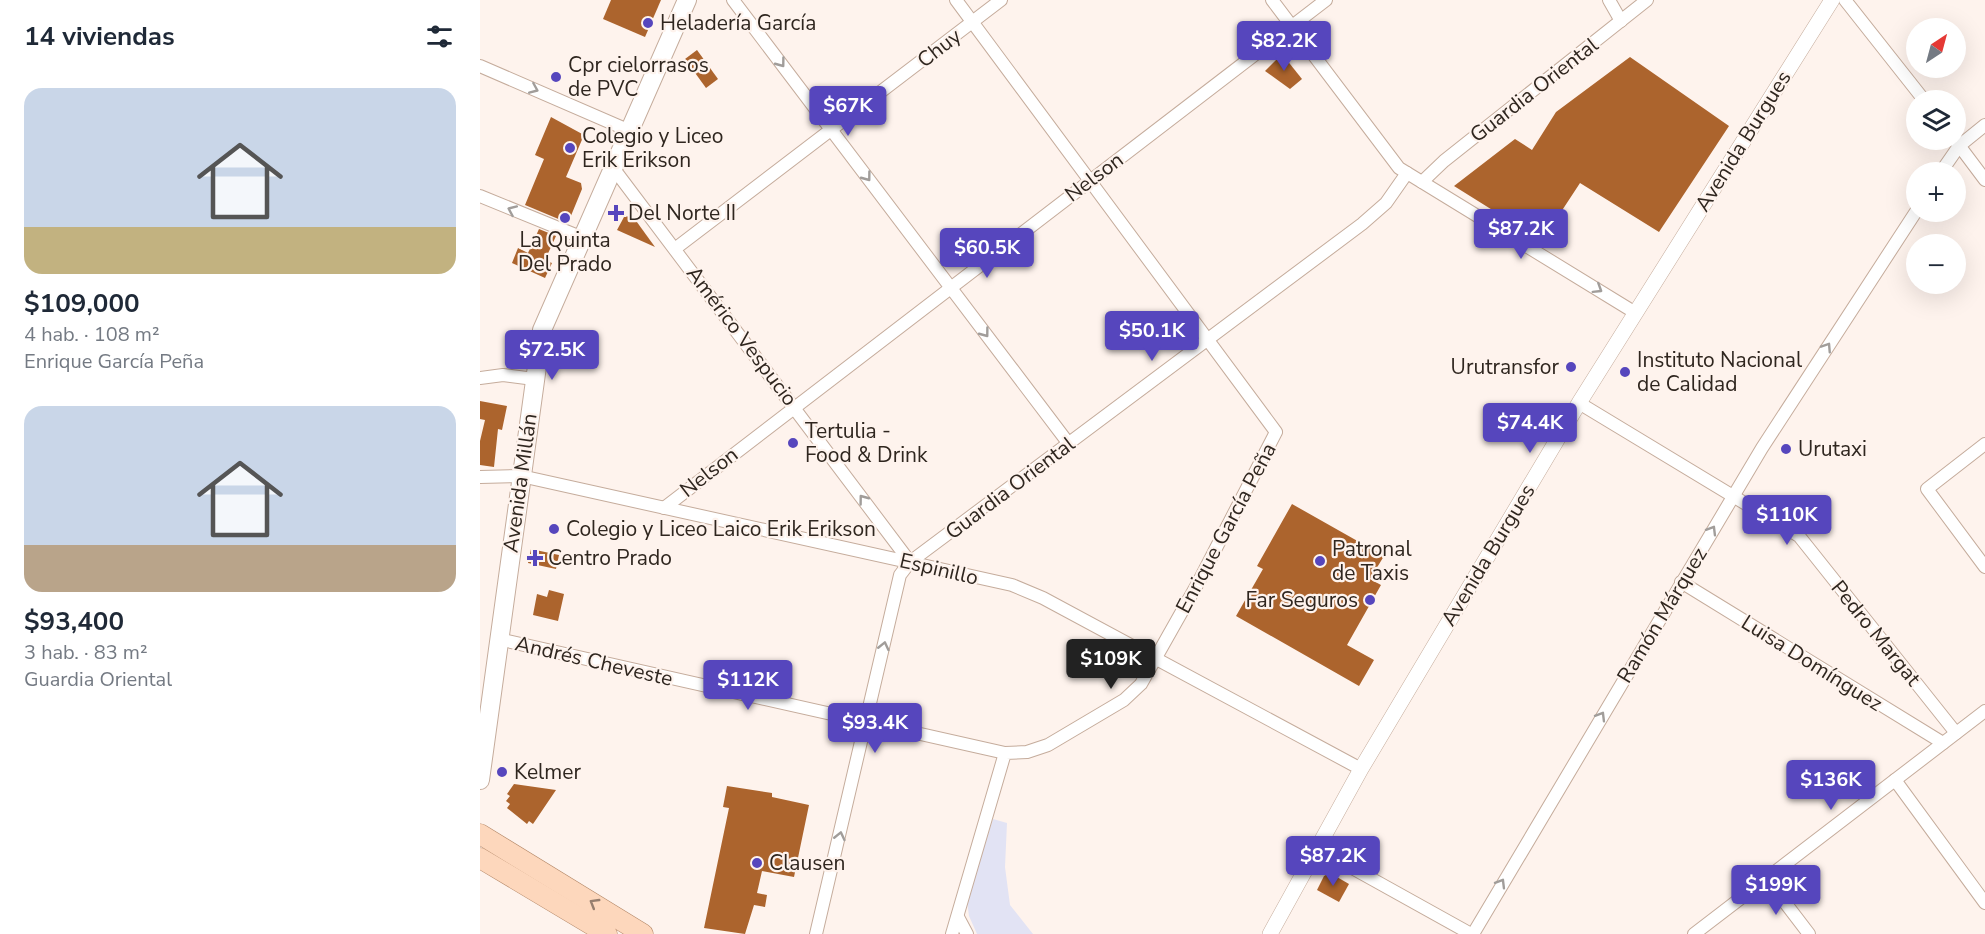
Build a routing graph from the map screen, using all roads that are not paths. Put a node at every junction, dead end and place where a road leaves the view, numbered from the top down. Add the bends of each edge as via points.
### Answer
1 (687, 0) edge
2 (733, 0) edge
3 (956, 0) edge
4 (1001, 0) edge
5 (1272, 0) edge
6 (1326, 0) edge
7 (1609, 0) edge
8 (1647, 0) edge
9 (1832, 0) edge
10 (1845, 0) edge
11 (1621, 21) junction
12 (972, 22) junction
13 (1292, 26) junction
14 (480, 66) edge
15 (1916, 90) edge
16 (1985, 125) edge
17 (630, 131) junction
18 (832, 131) junction
19 (1966, 137) edge
20 (1963, 150) edge
21 (614, 169) junction
22 (1407, 173) junction
23 (1090, 180) junction
24 (1985, 180) edge
25 (1422, 182) junction
26 (480, 196) edge
27 (1909, 222) edge
28 (583, 238) junction
29 (676, 248) junction
30 (951, 287) junction
31 (1634, 312) junction
32 (1208, 338) junction
33 (480, 378) edge
34 (534, 379) junction
35 (1579, 403) junction
36 (794, 405) junction
37 (1069, 444) junction
38 (1985, 444) edge
39 (521, 476) junction
40 (480, 477) edge
41 (1733, 496) junction
42 (664, 508) junction
43 (910, 562) junction
44 (1985, 567) edge
45 (1681, 582) junction
46 (498, 639) junction
47 (1155, 660) junction
48 (1985, 711) edge
49 (867, 722) junction
50 (1956, 733) junction
51 (1943, 743) junction
52 (1005, 753) junction
53 (1361, 769) junction
54 (480, 780) edge
55 (1895, 780) junction
56 (480, 834) edge
57 (1318, 849) junction
58 (480, 858) edge
59 (1767, 879) junction
60 (1985, 903) edge
61 (958, 917) junction
62 (607, 934) edge
63 (643, 934) edge
64 (816, 934) edge
65 (952, 934) edge
66 (967, 934) edge
67 (1270, 934) edge
68 (1472, 934) edge
69 (1694, 934) edge
70 (1809, 934) edge

1 - 17 main road, Avenida Millán
2 -> 18 street
3 - 12 street
4 - 12 street, Chuy
5 - 13 street
6 - 13 street, Nelson
7 - 11 street
8 - 11 street, Guardia Oriental
9 - 31 street, Avenida Burgues
10 - 15 street
11 - 25 street, Guardia Oriental
12 - 18 street, Chuy
12 - 23 street
13 - 22 street via 1394,162
13 - 23 street, Nelson
14 -> 17 street
16 - 19 street
17 - 21 main road, Avenida Millán
18 - 29 street, Chuy
18 -> 30 street
20 - 24 street
21 - 28 main road, Avenida Millán
21 - 29 street, Américo Vespucio
22 - 25 street
22 - 32 street, Guardia Oriental via 1386,203 1362,224
23 - 30 street, Nelson
23 - 32 street
25 -> 31 street
28 -> 26 street
41 -> 27 street, Ramón Márquez
28 - 34 main road, Avenida Millán via 542,330
29 - 36 street, Américo Vespucio
30 - 36 street, Nelson
30 -> 37 street
31 - 35 street, Avenida Burgues
32 - 37 street, Guardia Oriental
32 - 47 street, Enrique García Peña via 1276,432
33 - 34 street via 503,375
34 - 39 main road, Avenida Millán
35 - 41 street, Pedro Margat
35 - 53 street, Avenida Burgues
36 - 42 street, Nelson
43 -> 36 street, Américo Vespucio
37 - 43 street, Guardia Oriental
38 - 44 street via 1927,489
39 - 40 street, Espinillo
39 - 42 street, Espinillo
39 - 46 main road, Avenida Millán
45 -> 41 street, Ramón Márquez
41 - 50 street, Pedro Margat via 1799,536
42 - 43 street, Espinillo
43 - 47 street, Espinillo via 1026,590
49 -> 43 street, Guardia Oriental via 900,575
45 - 51 street, Luisa Domínguez
68 -> 45 street, Ramón Márquez
46 - 49 street, Andrés Cheveste
46 - 54 main road, Avenida Millán
47 - 52 street, Enrique García Peña via 1141,684 1124,700 1048,745 1027,752
47 - 53 street, Espinillo
48 - 50 street
49 - 52 street, Andrés Cheveste
64 -> 49 street, Guardia Oriental
50 - 51 street
51 - 55 street
52 - 61 street
53 - 57 street, Avenida Burgues
55 - 59 street
55 - 60 street
63 -> 56 main road
57 - 67 street, Avenida Burgues
57 - 68 street
58 - 62 main road
59 - 69 street
59 - 70 street
61 - 65 street
61 - 66 street

